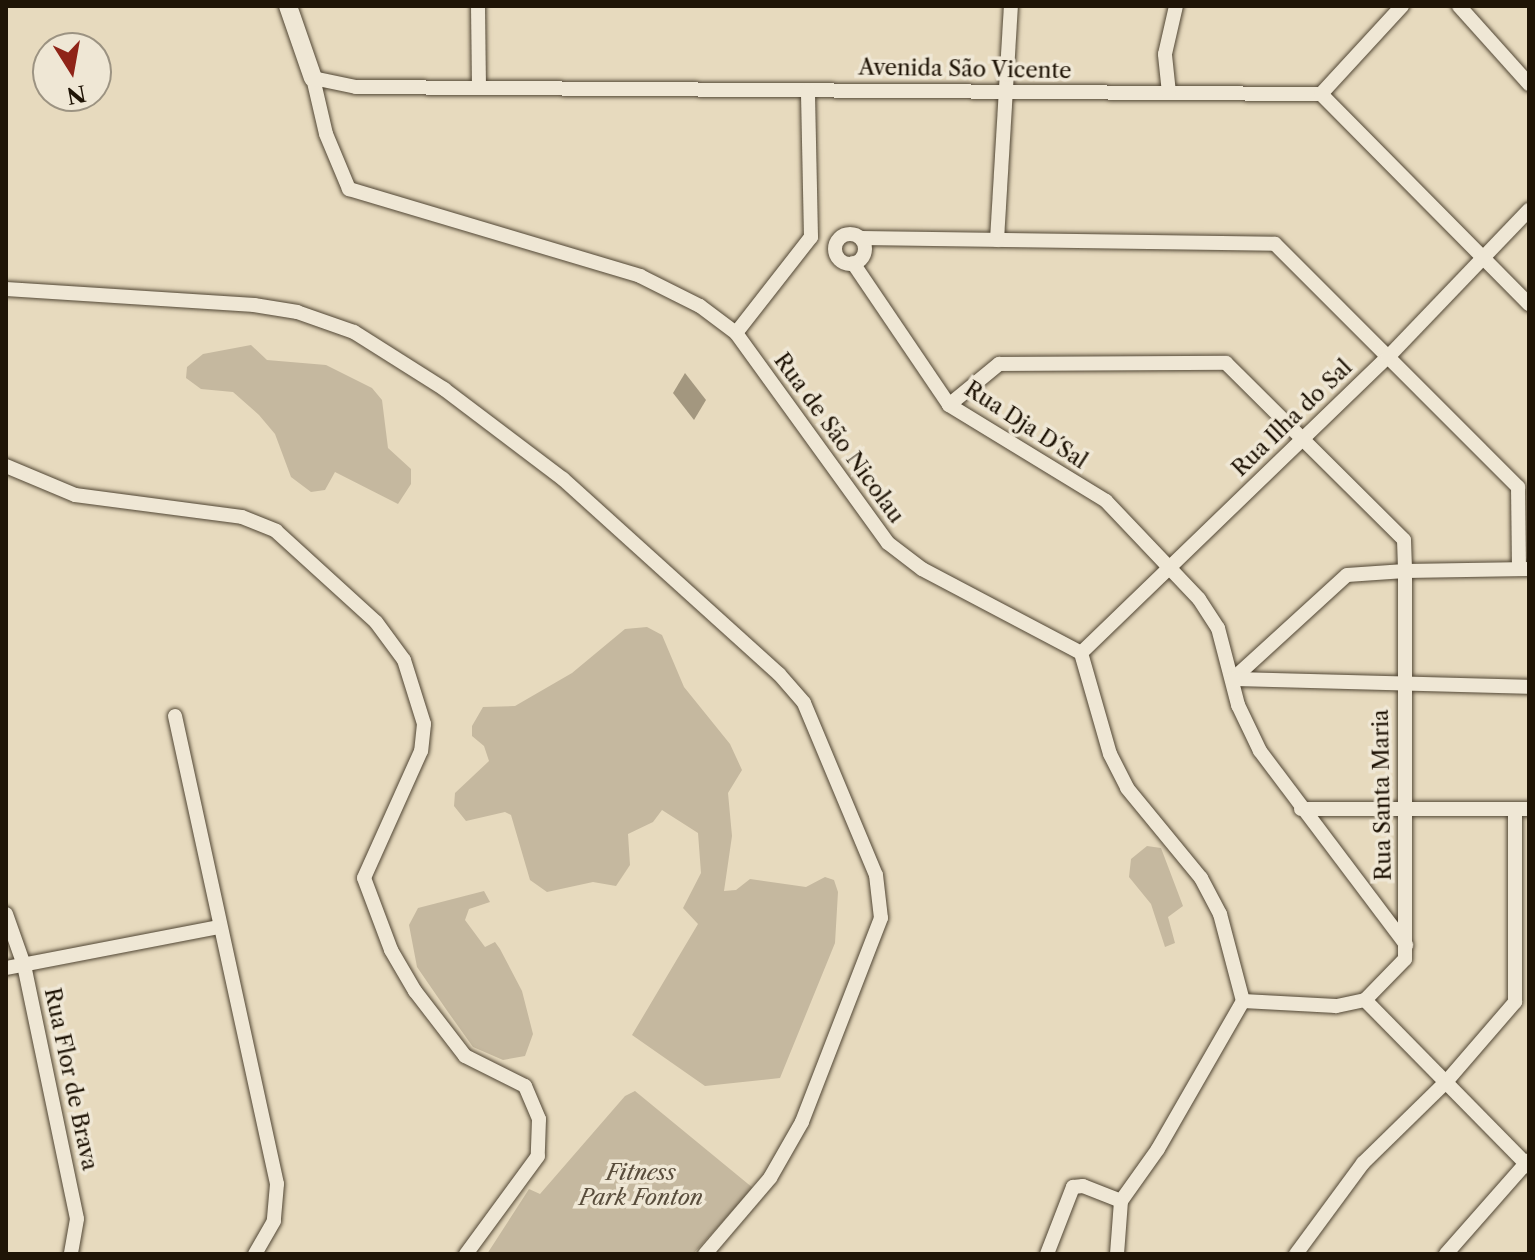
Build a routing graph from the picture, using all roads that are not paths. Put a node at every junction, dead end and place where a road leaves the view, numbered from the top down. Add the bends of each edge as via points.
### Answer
1 (288, 6) edge
2 (478, 6) edge
3 (1011, 6) edge
4 (1176, 6) edge
5 (1402, 6) edge
6 (1459, 6) edge
7 (313, 78) junction
8 (1529, 84) edge
9 (479, 87) junction
10 (808, 90) junction
11 (1005, 91) junction
12 (1169, 93) junction
13 (1321, 94) junction
14 (1529, 210) edge
15 (811, 237) junction
16 (861, 238) junction
17 (997, 240) junction
18 (837, 242) junction
19 (1482, 259) junction
20 (853, 263) junction
21 (6, 289) edge
22 (1529, 304) edge
23 (736, 333) junction
24 (1388, 357) junction
25 (949, 405) junction
26 (1304, 438) junction
27 (6, 466) edge
28 (1171, 564) junction
29 (1524, 569) edge
30 (1405, 571) junction
31 (1081, 653) junction
32 (1233, 679) junction
33 (1402, 687) junction
34 (1529, 687) edge
35 (175, 716) dead end
36 (1403, 808) junction
37 (1301, 809) junction
38 (1522, 809) edge
39 (6, 914) edge
40 (219, 927) junction
41 (1406, 945) junction
42 (24, 965) junction
43 (6, 968) edge
44 (1365, 1000) junction
45 (1243, 1001) junction
46 (1446, 1082) junction
47 (1528, 1164) edge
48 (1121, 1201) junction
49 (1120, 1253) edge
50 (71, 1254) edge
51 (255, 1254) edge
52 (466, 1254) edge
53 (705, 1254) edge
54 (1047, 1254) edge
55 (1296, 1254) edge
56 (1446, 1254) edge

1 - 7 street
2 - 9 street
3 - 11 street
4 - 12 street via 1165,54
5 - 13 street
6 - 8 street
7 - 9 street, Avenida São Vicente via 356,87
7 - 23 street, Rua de São Nicolau via 326,134 349,189 640,276 700,306
9 - 10 street, Avenida São Vicente
10 - 11 street, Avenida São Vicente
10 - 15 street
11 - 12 street, Avenida São Vicente
11 - 17 street
12 - 13 street, Avenida São Vicente
13 - 19 street
14 - 19 street, Rua Ilha do Sal
15 - 18 street
15 - 23 street
16 - 17 street
16 - 18 street via 848,234
16 - 20 street via 864,255
17 - 24 street via 1275,244
18 - 20 street via 840,259
19 - 22 street
19 - 24 street, Rua Ilha do Sal
20 - 25 street, Rua Dja D´Sal
21 - 53 street via 254,305 297,312 354,332 444,389 563,479 779,674 804,703 876,875 881,918 802,1122 770,1178
23 - 31 street, Rua de São Nicolau via 888,543 922,569
24 - 26 street, Rua Ilha do Sal
24 - 29 street via 1518,487
25 - 26 street, Rua Santa Maria via 999,364 1226,363
25 - 28 street, Rua Dja D´Sal via 1106,501
26 - 28 street, Rua Ilha do Sal
26 - 30 street, Rua Santa Maria via 1404,540
27 - 52 street via 75,495 242,517 276,531 376,622 404,660 422,711 421,751 364,878 391,950 415,991 465,1056 525,1086 539,1119 538,1156
28 - 31 street, Rua Ilha do Sal
28 - 32 street, Rua Dja D´Sal via 1212,614
29 - 30 street
30 - 32 street via 1347,575
30 - 33 street, Rua Santa Maria
31 - 45 street via 1110,754 1127,788 1201,878 1220,914
32 - 33 street
32 - 37 street, Rua Dja D´Sal via 1250,733
33 - 34 street
33 - 36 street, Rua Santa Maria
35 - 40 street
36 - 37 street
36 - 38 street
36 - 41 street, Rua Santa Maria
37 - 41 street, Rua Dja D´Sal
38 - 46 street via 1515,1002
39 - 42 street, Rua Flor de Brava
40 - 42 street
40 - 51 street via 277,1184 274,1221
41 - 44 street, Rua Santa Maria via 1398,972
42 - 43 street
42 - 50 street, Rua Flor de Brava via 77,1219
44 - 45 street via 1336,1006
44 - 46 street
45 - 48 street via 1158,1149
46 - 47 street
46 - 55 street via 1363,1163
47 - 56 street
48 - 49 street
48 - 54 street via 1073,1187

